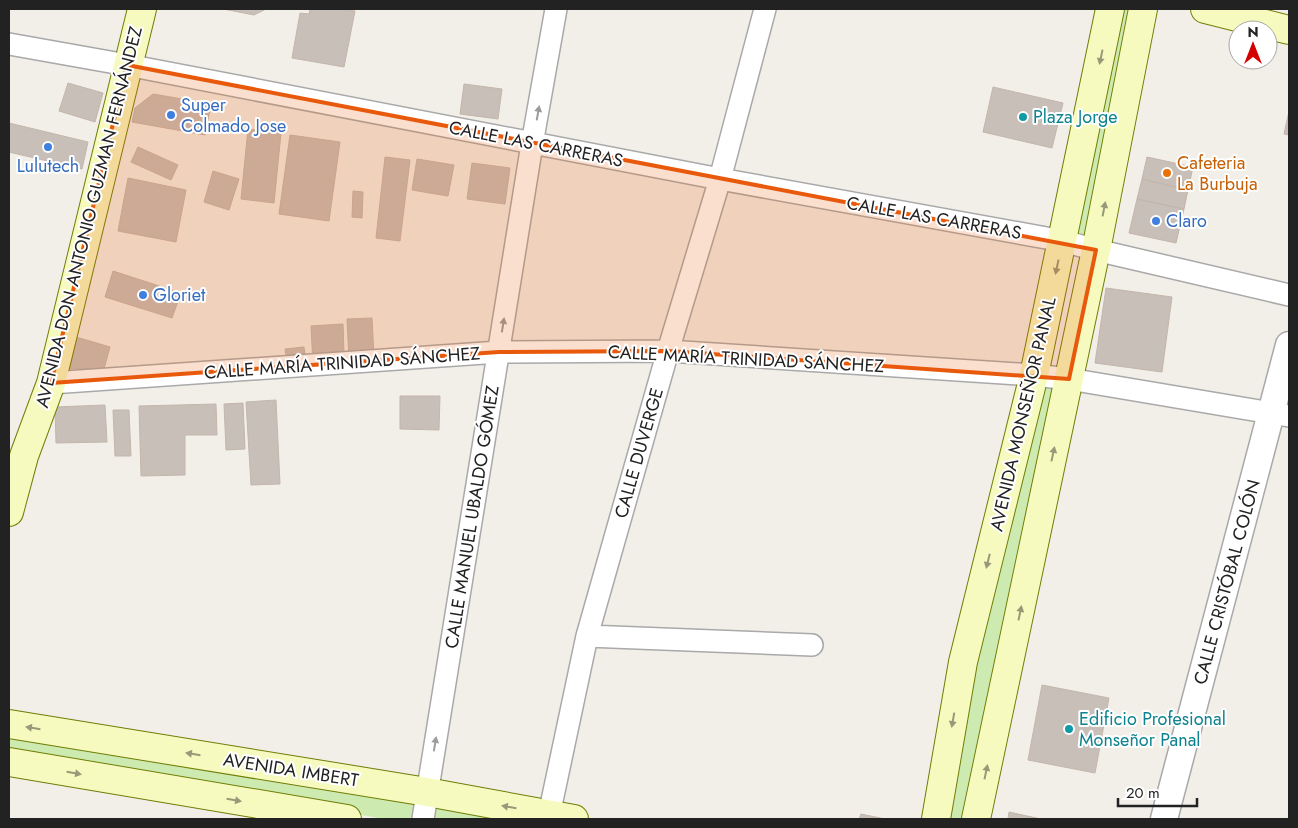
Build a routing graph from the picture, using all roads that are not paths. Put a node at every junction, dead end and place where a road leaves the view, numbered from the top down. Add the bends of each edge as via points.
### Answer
1 (142, 9) edge
2 (556, 9) edge
3 (766, 9) edge
4 (1110, 9) edge
5 (1142, 9) edge
6 (1205, 9) edge
7 (1289, 30) edge
8 (9, 44) edge
9 (127, 65) junction
10 (532, 144) junction
11 (720, 180) junction
12 (1063, 241) junction
13 (1096, 250) junction
14 (1289, 295) edge
15 (1289, 345) edge
16 (668, 351) junction
17 (499, 352) junction
18 (1034, 375) junction
19 (1069, 379) junction
20 (50, 383) junction
21 (1281, 414) edge
22 (16, 456) edge
23 (9, 512) edge
24 (587, 636) junction
25 (812, 645) dead end
26 (9, 724) edge
27 (9, 762) edge
28 (427, 792) junction
29 (557, 818) edge
30 (347, 819) edge
31 (423, 819) edge
32 (936, 819) edge
33 (976, 819) edge
34 (1164, 819) edge

1 - 9 main road, AVENIDA DON ANTONIO GUZMAN FERNÁNDEZ
10 -> 2 street, CALLE MANUEL UBALDO GÓMEZ
3 - 11 street, CALLE DUVERGE
4 -> 12 main road, AVENIDA MONSEÑOR PANAL
13 -> 5 main road, AVENIDA MONSEÑOR PANAL
6 - 7 main road
8 - 9 street, CALLE LAS CARRERAS
9 - 10 street, CALLE LAS CARRERAS
9 - 20 main road, AVENIDA DON ANTONIO GUZMAN FERNÁNDEZ
10 - 11 street, CALLE LAS CARRERAS
17 -> 10 street, CALLE MANUEL UBALDO GÓMEZ
11 - 12 street, CALLE LAS CARRERAS
11 - 16 street, CALLE DUVERGE
12 - 13 street, CALLE LAS CARRERAS
12 -> 18 main road, AVENIDA MONSEÑOR PANAL
13 - 14 street, CALLE LAS CARRERAS
13 - 19 main road, AVENIDA MONSEÑOR PANAL
15 - 21 street, CALLE CRISTÓBAL COLÓN
16 - 17 street, CALLE MARÍA TRINIDAD SÁNCHEZ
16 - 18 street, CALLE MARÍA TRINIDAD SÁNCHEZ
16 - 24 street, CALLE DUVERGE
17 - 20 street, CALLE MARÍA TRINIDAD SÁNCHEZ
28 -> 17 street, CALLE MANUEL UBALDO GÓMEZ
18 - 19 street, CALLE MARÍA TRINIDAD SÁNCHEZ
18 -> 32 main road, AVENIDA MONSEÑOR PANAL via 963,662
19 - 21 street, CALLE MARÍA TRINIDAD SÁNCHEZ
33 -> 19 main road, AVENIDA MONSEÑOR PANAL
20 - 22 main road, AVENIDA DON ANTONIO GUZMAN FERNÁNDEZ
21 - 34 street, CALLE CRISTÓBAL COLÓN
22 - 23 main road, AVENIDA DON ANTONIO GUZMAN FERNÁNDEZ
24 - 25 street
24 - 29 street, CALLE DUVERGE
28 -> 26 main road, AVENIDA IMBERT
27 -> 30 main road
29 -> 28 main road, AVENIDA IMBERT
28 - 31 street, CALLE MANUEL UBALDO GÓMEZ

